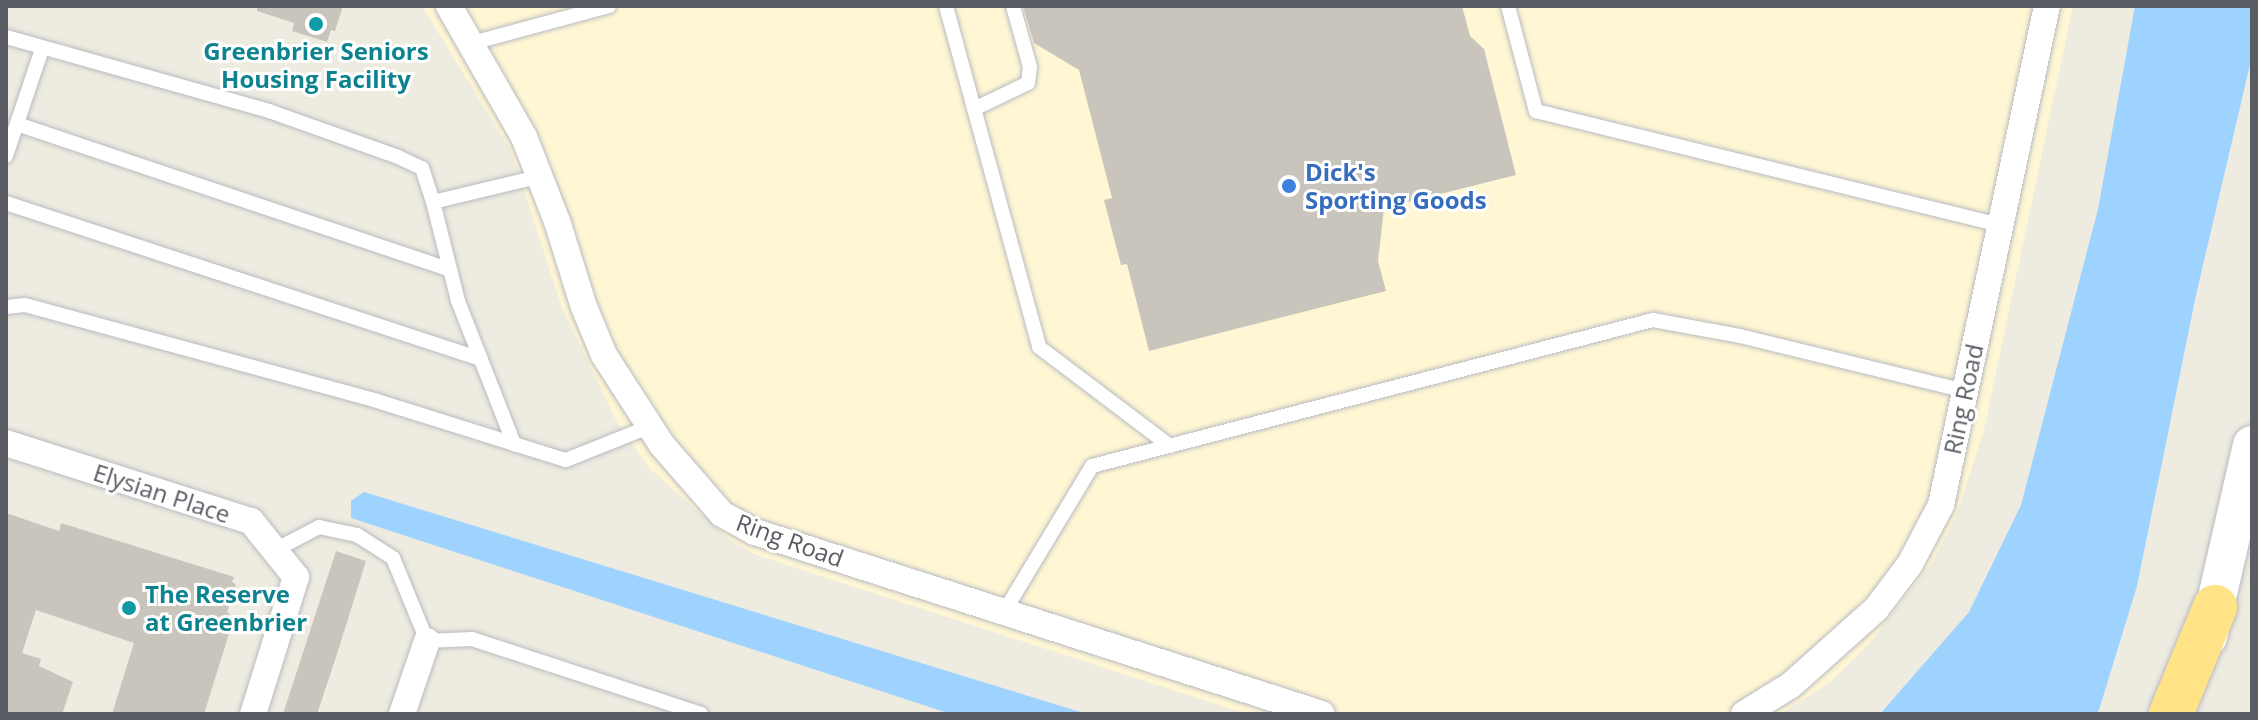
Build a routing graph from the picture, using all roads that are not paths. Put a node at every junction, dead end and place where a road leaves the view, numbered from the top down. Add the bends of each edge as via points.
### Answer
1 (449, 6) edge
2 (609, 6) edge
3 (946, 6) edge
4 (1013, 6) edge
5 (1508, 6) edge
6 (2047, 6) edge
7 (6, 37) edge
8 (472, 43) junction
9 (42, 49) junction
10 (974, 109) junction
11 (17, 124) junction
12 (6, 156) edge
13 (541, 176) junction
14 (433, 202) junction
15 (6, 203) edge
16 (2000, 225) junction
17 (449, 269) junction
18 (6, 307) edge
19 (481, 359) junction
20 (1965, 391) junction
21 (649, 427) junction
22 (6, 443) edge
23 (514, 444) junction
24 (2252, 445) edge
25 (1170, 446) junction
26 (275, 550) junction
27 (2215, 607) junction
28 (1004, 612) junction
29 (427, 641) junction
30 (407, 713) edge
31 (253, 714) edge
32 (701, 714) edge
33 (1322, 714) edge
34 (1744, 714) edge
35 (2171, 714) edge
36 (2190, 714) edge

1 - 8 street, Ring Road
2 - 8 lane
3 - 10 lane
4 - 10 lane via 1030,67 1028,83
5 - 16 lane via 1536,111
6 - 16 street, Ring Road
7 - 9 lane
8 - 13 street, Ring Road
9 - 11 lane
9 - 14 lane via 269,111 398,157 422,168
10 - 25 lane via 1039,347
11 - 12 lane
11 - 17 lane
13 - 14 lane
13 - 21 street, Ring Road via 599,344
14 - 17 lane
15 - 19 lane
16 - 20 street, Ring Road
17 - 19 lane
18 - 23 lane via 40,309
19 - 23 lane
20 - 25 lane via 1653,320
20 - 34 street, Ring Road via 1941,505 1910,564 1876,609 1834,649 1791,685
21 - 23 lane via 566,460
21 - 28 street, Ring Road via 708,501 739,524
22 - 26 street, Elysian Place via 251,521
24 - 27 main road
25 - 28 lane via 1092,466
26 - 29 lane via 319,527 357,535 393,558
26 - 31 street, Elysian Place via 296,577
27 - 35 highway
27 - 36 main road
28 - 33 street, Ring Road
29 - 30 street
29 - 32 lane via 472,639

